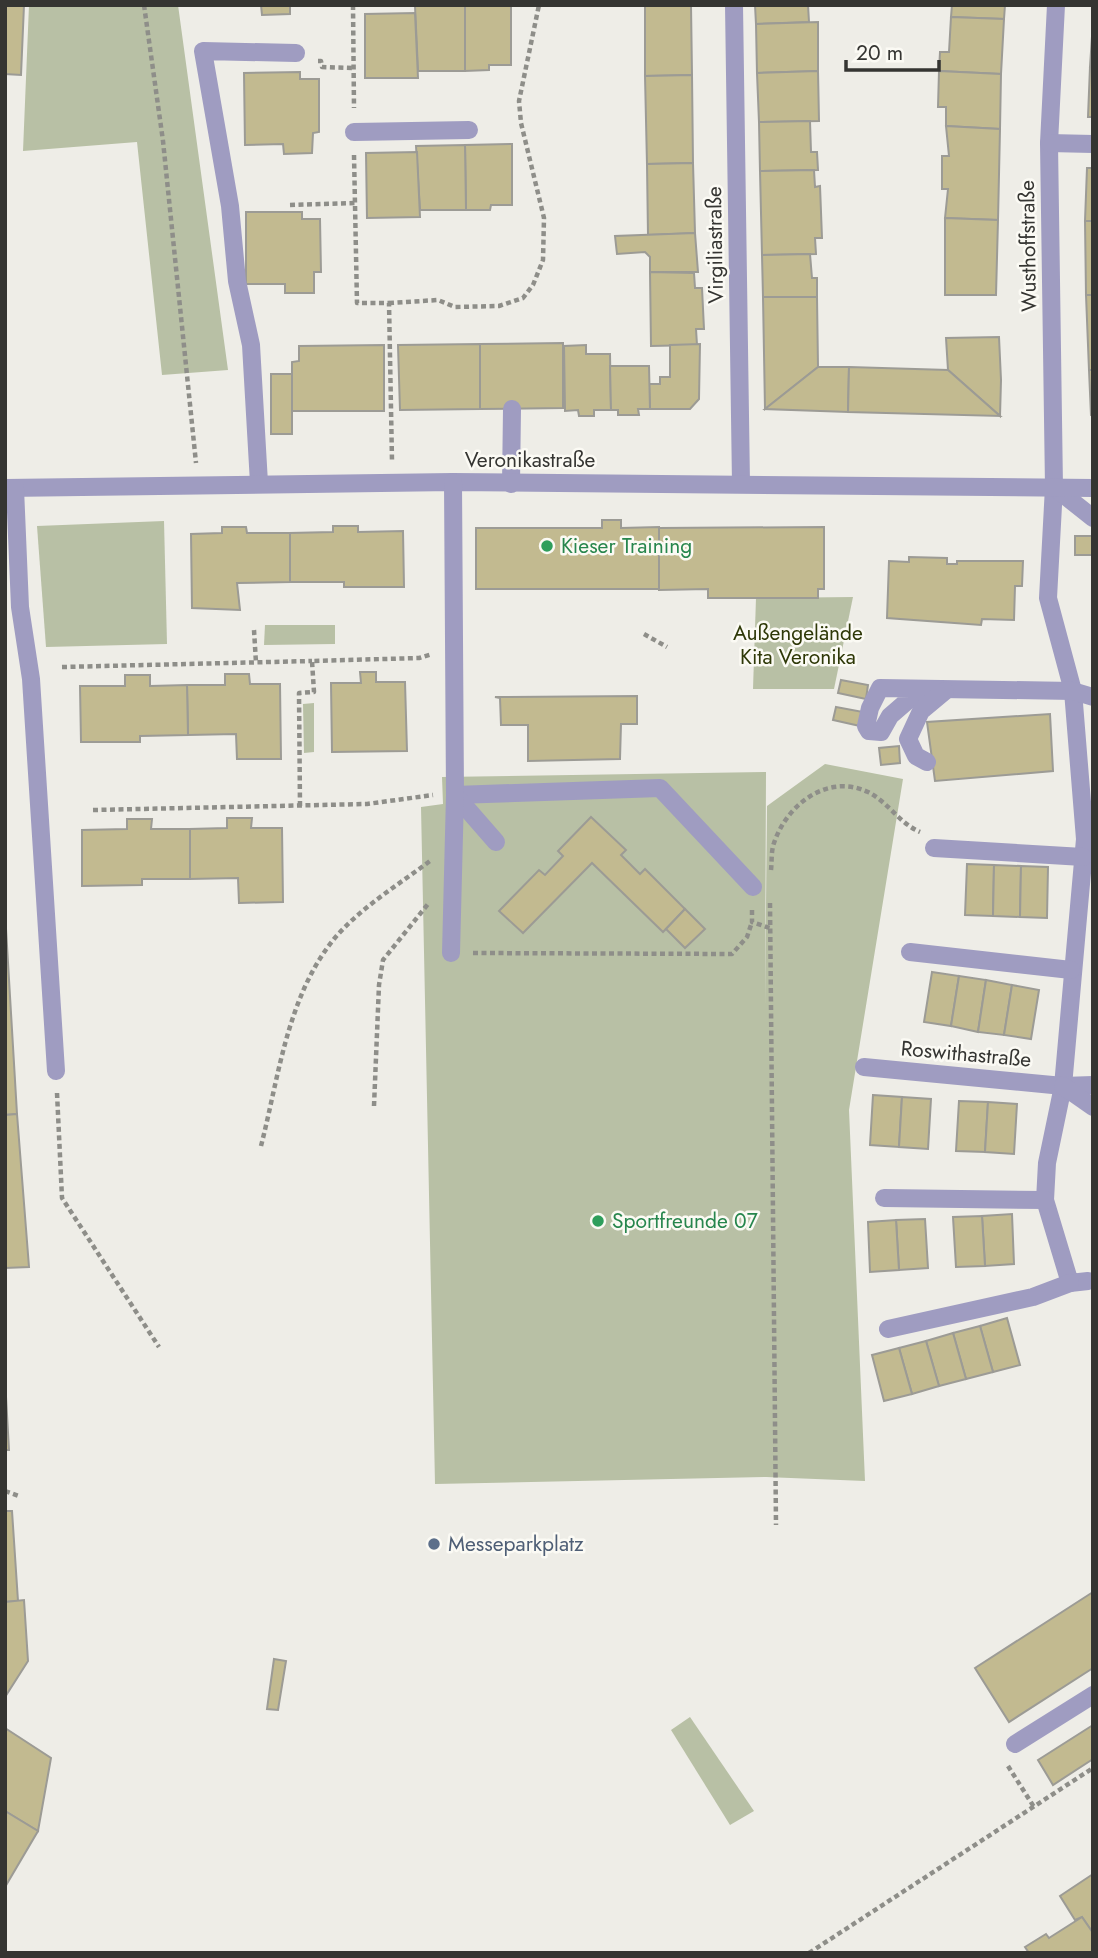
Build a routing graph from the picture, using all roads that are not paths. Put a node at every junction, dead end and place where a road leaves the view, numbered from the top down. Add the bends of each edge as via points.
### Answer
1 (734, 5) edge
2 (1056, 5) edge
3 (296, 53) road end
4 (469, 130) dead end
5 (354, 132) road end
6 (1049, 142) junction
7 (1093, 144) edge
8 (512, 409) dead end
9 (453, 482) junction
10 (259, 483) junction
11 (511, 484) junction
12 (741, 484) junction
13 (1054, 486) junction
14 (10, 488) edge
15 (1093, 488) edge
16 (1093, 518) edge
17 (920, 690) dead end
18 (945, 691) junction
19 (1073, 691) junction
20 (1093, 697) edge
21 (927, 762) dead end
22 (455, 795) junction
23 (1088, 820) edge
24 (496, 842) dead end
25 (934, 848) dead end
26 (1083, 857) junction
27 (753, 887) dead end
28 (1084, 945) edge
29 (911, 952) dead end
30 (452, 953) road end
31 (1071, 970) junction
32 (864, 1068) dead end
33 (56, 1071) road end
34 (1093, 1085) edge
35 (1063, 1086) junction
36 (1093, 1107) edge
37 (884, 1198) dead end
38 (1045, 1200) junction
39 (888, 1329) dead end
40 (1093, 1695) edge
41 (1015, 1744) dead end

1 - 12 street, Virgiliastraße
2 - 6 street, Wusthoffstraße
3 - 10 street via 203,51 230,205 237,281 251,345
4 - 5 street
6 - 7 street
6 - 13 street, Wusthoffstraße
8 - 11 street
9 - 10 street, Veronikastraße
9 - 11 street, Veronikastraße
9 - 22 street
10 - 14 street, Veronikastraße
11 - 12 street, Veronikastraße
12 - 13 street, Veronikastraße
13 - 15 street, Veronikastraße
13 - 16 street
13 - 19 street via 1048,598
14 - 33 street via 31,679
17 - 18 street
18 - 19 street
18 - 21 street via 921,711 908,739 916,756
19 - 20 street
19 - 23 street
22 - 24 street
22 - 27 street via 660,788
22 - 30 street
23 - 26 street
25 - 26 street
26 - 28 street
28 - 31 street
29 - 31 street
31 - 35 street
32 - 35 street, Roswithastraße
34 - 35 street, Roswithastraße
35 - 36 street, Roswithastraße
35 - 38 street via 1047,1163
37 - 38 street
38 - 39 street via 1079,1282 1034,1297
40 - 41 street

